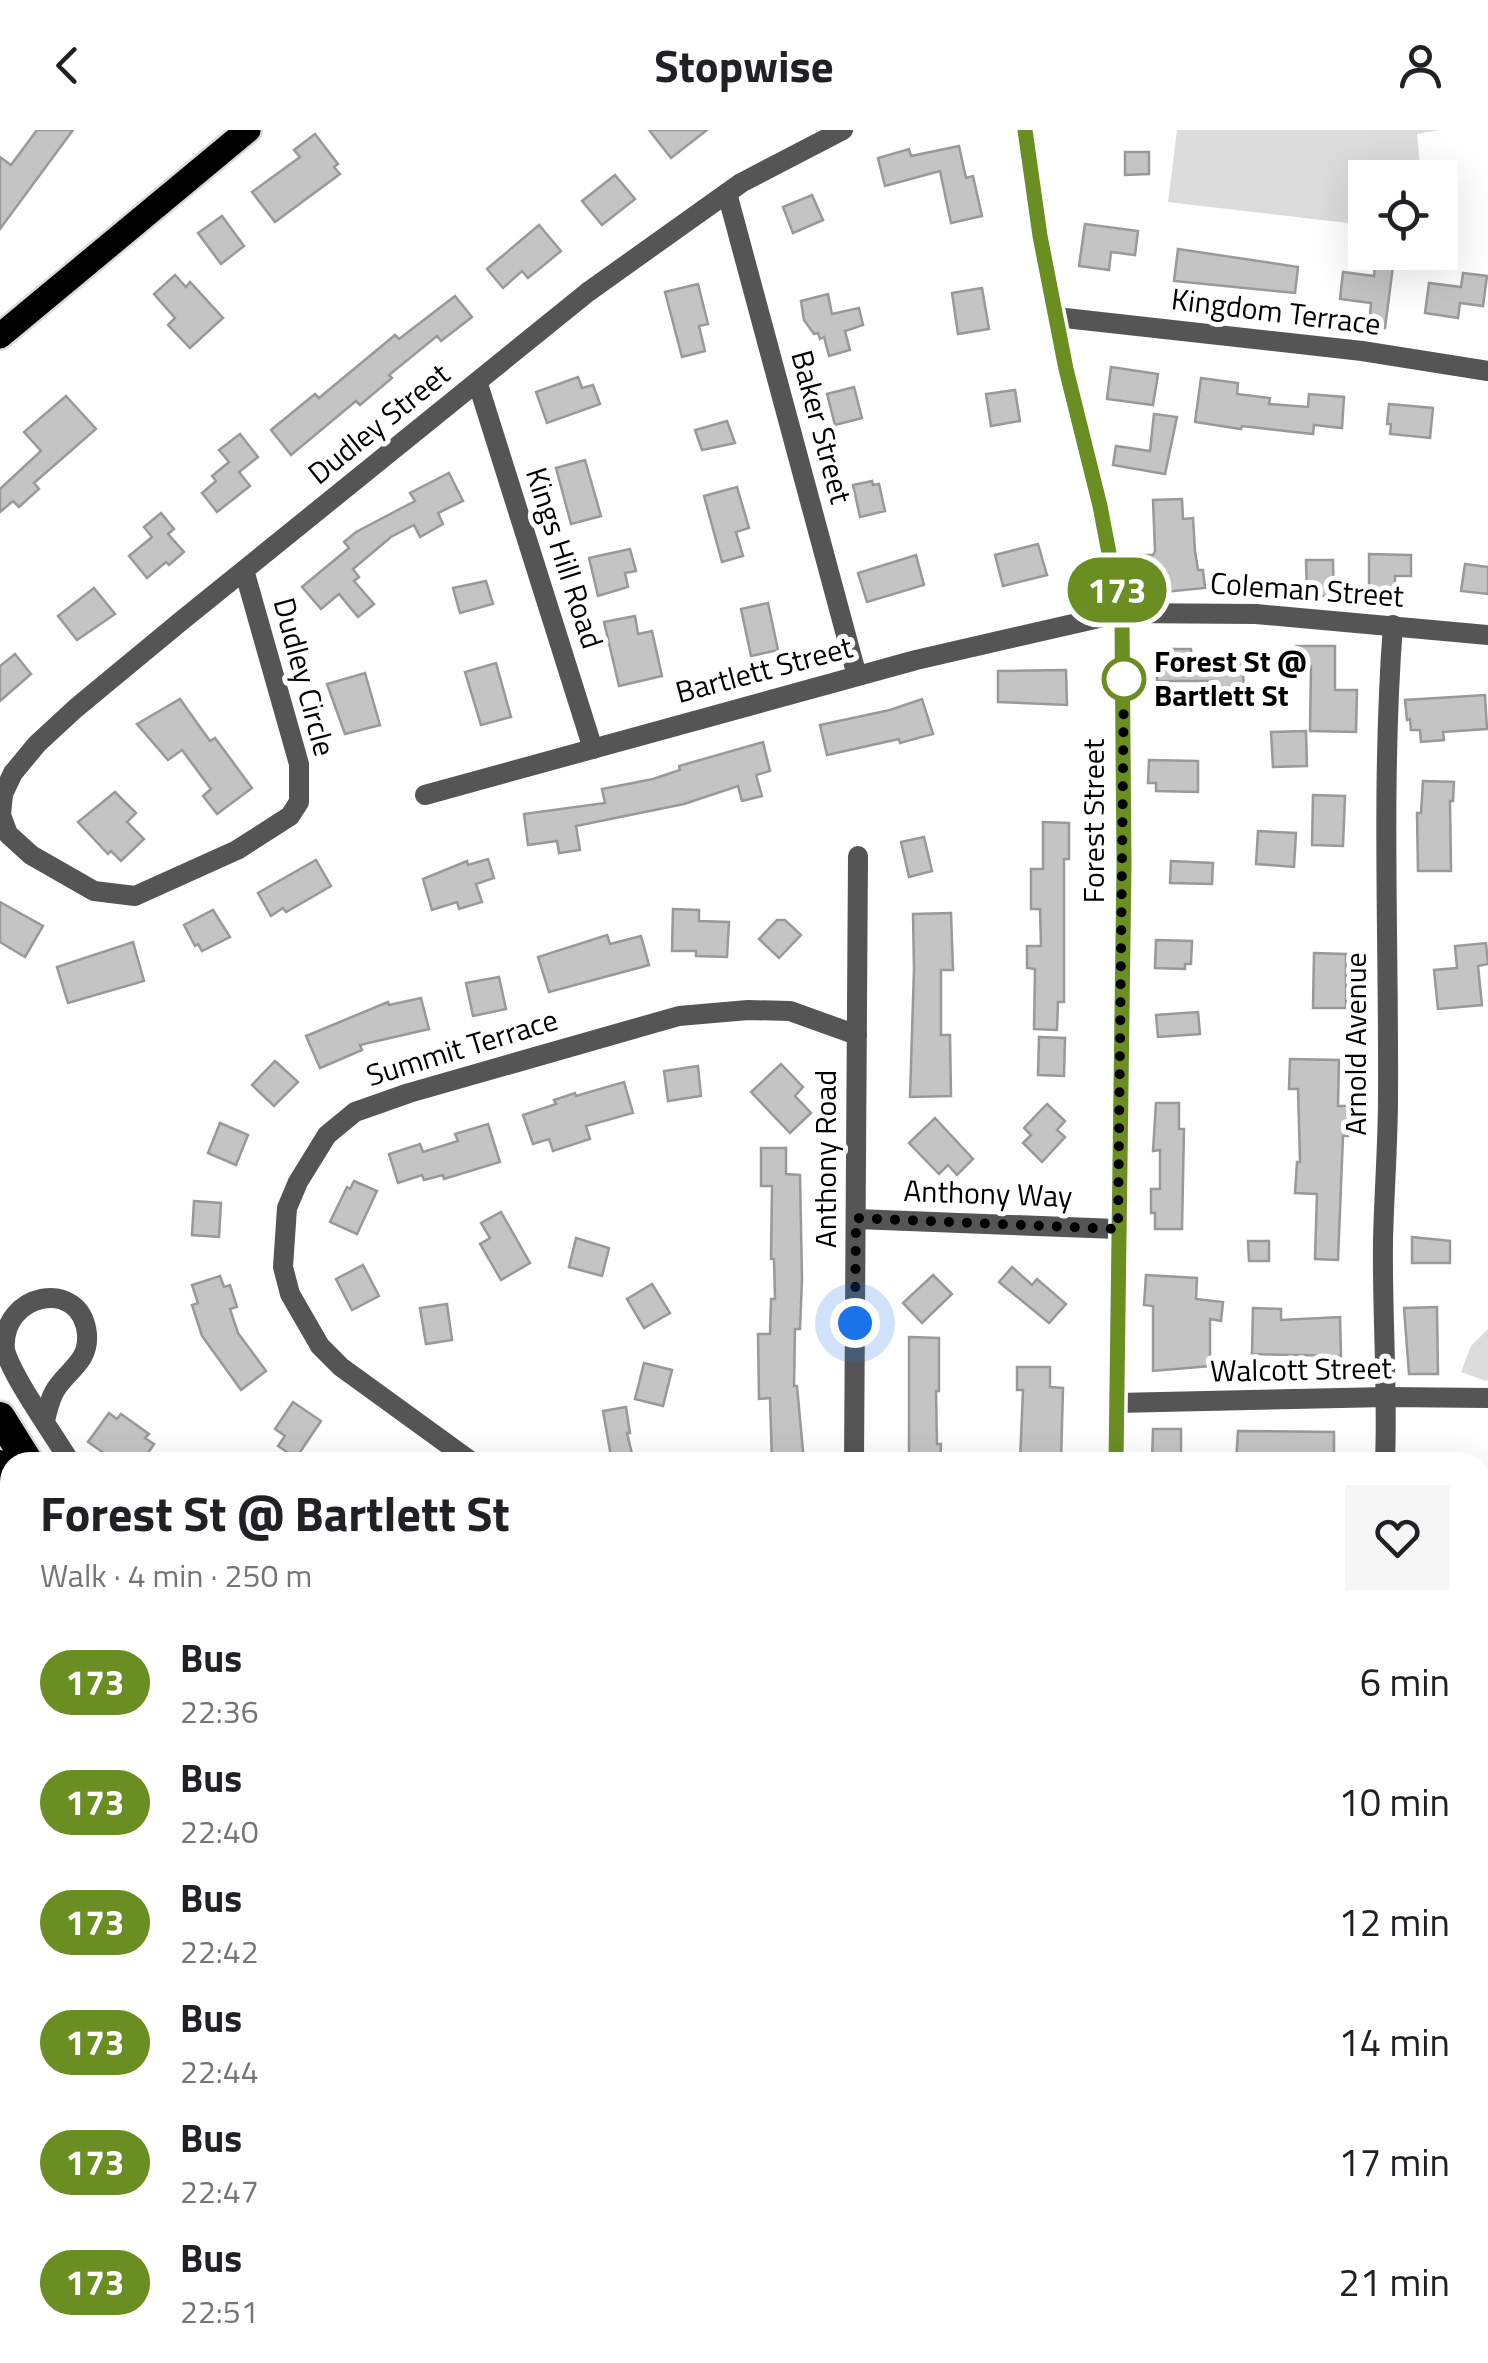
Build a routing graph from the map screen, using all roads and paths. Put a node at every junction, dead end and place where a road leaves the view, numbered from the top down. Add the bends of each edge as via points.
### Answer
1 (248, 130) edge
2 (843, 130) edge
3 (1025, 130) edge
4 (727, 193) junction
5 (1056, 317) junction
6 (0, 336) edge
7 (1488, 371) edge
8 (478, 384) junction
9 (244, 570) junction
10 (1121, 613) junction
11 (1393, 625) junction
12 (1488, 635) edge
13 (856, 676) junction
14 (593, 749) junction
15 (425, 794) dead end
16 (1, 815) edge
17 (858, 856) dead end
18 (856, 1035) junction
19 (856, 1218) junction
20 (1118, 1229) junction
21 (1387, 1397) junction
22 (1488, 1398) edge
23 (1116, 1402) junction
24 (0, 1417) edge
25 (46, 1422) junction
26 (22, 1452) edge
27 (64, 1452) edge
28 (458, 1452) edge
29 (854, 1452) edge
30 (1116, 1452) edge
31 (1385, 1452) edge

1 - 6 main road
2 - 4 street, Dudley Street
3 - 5 street, Forest Street
4 - 8 street, Dudley Street via 588,292
4 - 13 street, Baker Street
5 - 7 street, Kingdom Terrace
5 - 10 street, Forest Street
8 - 9 street, Dudley Street
8 - 14 street, Kings Hill Road
9 - 16 street, Dudley Street via 37,744 13,772
9 - 16 street, Dudley Circle via 298,764 298,802 290,816 177,880 117,896 94,891 30,855 8,834
10 - 11 street, Coleman Street
10 - 13 street, Bartlett Street
10 - 20 street, Forest Street
11 - 12 street, Coleman Street
11 - 21 street, Arnold Avenue via 1383,1243
13 - 14 street, Bartlett Street
14 - 15 street, Bartlett Street
17 - 18 street, Anthony Road
18 - 19 street, Anthony Road
18 - 28 street, Summit Terrace via 790,1010 679,1016 409,1092 354,1112 327,1135 287,1208 283,1267 290,1294 320,1346 341,1367
19 - 20 street, Anthony Way
19 - 29 street, Anthony Road
20 - 23 street, Forest Street
21 - 22 street, Walcott Street
21 - 23 street, Walcott Street
21 - 31 street, Arnold Avenue
23 - 30 street, Forest Street
24 - 26 highway
25 - 25 street via 4,1346 16,1308 41,1297 68,1302 87,1338 79,1365 53,1395
25 - 27 street

